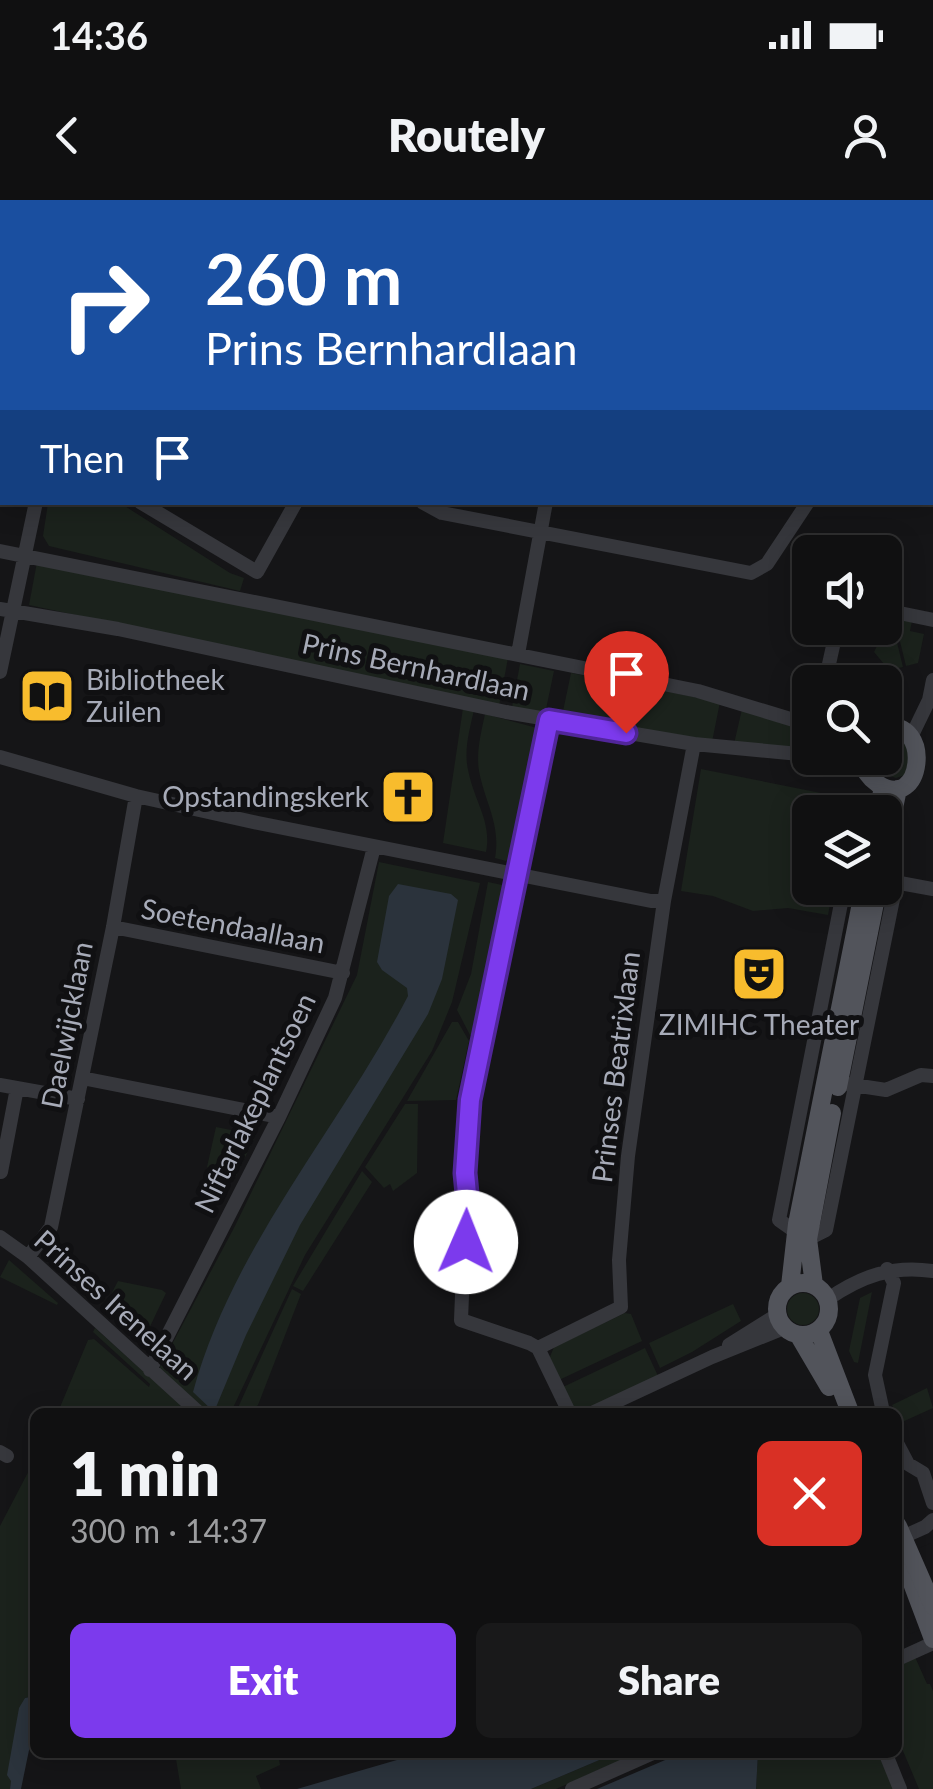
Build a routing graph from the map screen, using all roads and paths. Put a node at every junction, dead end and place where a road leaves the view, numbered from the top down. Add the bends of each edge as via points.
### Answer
1 (35, 505) edge
2 (294, 505) edge
3 (427, 505) edge
4 (545, 505) edge
5 (806, 505) edge
6 (160, 508) edge
7 (540, 532) junction
8 (0, 552) edge
9 (24, 556) junction
10 (7, 610) edge
11 (902, 614) edge
12 (933, 620) edge
13 (518, 654) junction
14 (0, 672) edge
15 (933, 680) edge
16 (549, 720) junction
17 (792, 720) edge
18 (902, 728) edge
19 (923, 743) edge
20 (694, 744) junction
21 (792, 753) edge
22 (0, 757) edge
23 (907, 784) edge
24 (136, 796) junction
25 (374, 846) junction
26 (515, 874) junction
27 (933, 890) edge
28 (664, 901) junction
29 (841, 905) edge
30 (862, 905) edge
31 (875, 905) edge
32 (113, 927) junction
33 (343, 973) junction
34 (933, 1076) edge
35 (82, 1078) junction
36 (840, 1083) junction
37 (0, 1084) edge
38 (17, 1088) junction
39 (78, 1099) junction
40 (279, 1116) junction
41 (2, 1172) edge
42 (802, 1236) junction
43 (0, 1237) edge
44 (28, 1257) junction
45 (887, 1270) junction
46 (933, 1271) edge
47 (814, 1284) junction
48 (790, 1286) junction
49 (828, 1298) junction
50 (787, 1326) junction
51 (819, 1331) junction
52 (538, 1348) junction
53 (150, 1370) junction
54 (193, 1408) edge
55 (567, 1408) edge
56 (603, 1408) edge
57 (838, 1408) edge
58 (848, 1408) edge
59 (882, 1408) edge
60 (902, 1455) edge
61 (933, 1461) edge
62 (914, 1468) junction
63 (933, 1503) edge
64 (933, 1520) edge
65 (902, 1534) edge
66 (902, 1540) edge
67 (902, 1553) edge
68 (933, 1606) edge
69 (933, 1641) edge
70 (902, 1657) edge
71 (641, 1758) edge
72 (887, 1758) edge
73 (572, 1789) edge
74 (900, 1789) edge

1 - 9 street
2 - 6 street via 257,572
3 - 7 street
4 - 7 street
5 - 7 street via 760,570 751,573
7 - 13 street
8 - 9 street, Prins Bernhardlaan
9 - 10 street
9 - 13 street, Prins Bernhardlaan
10 - 14 street
10 - 16 street, Prins Bernhardlaan
11 - 12 street
13 - 17 street, Prins Bernhardlaan via 698,691
15 - 19 street
16 - 20 street, Prins Bernhardlaan
16 - 26 street
18 - 19 main road
19 - 23 main road via 924,758
20 - 21 street, Prins Bernhardlaan
20 - 28 street, Prinses Beatrixlaan
22 - 24 street
24 - 25 street
24 - 32 street, Daelwijcklaan
25 - 26 street
25 - 33 street, Niftarlakeplantsoen
26 - 28 street
26 - 52 street via 468,1112 461,1320
27 - 36 street via 900,883 895,889
28 - 52 street, Prinses Beatrixlaan via 628,1156 621,1307
29 - 42 street via 779,1220
30 - 36 main road
31 - 36 main road
32 - 33 street, Soetendaallaan
32 - 35 street, Daelwijcklaan
33 - 40 street, Niftarlakeplantsoen
34 - 36 street via 886,1090
35 - 39 street, Daelwijcklaan
35 - 40 street
36 - 42 main road
37 - 38 street
38 - 39 street
38 - 41 street
39 - 44 street, Daelwijcklaan via 51,1228
40 - 53 street, Niftarlakeplantsoen
42 - 47 main road
42 - 48 main road
43 - 44 street, Prinses Irenelaan
44 - 53 street, Prinses Irenelaan
45 - 46 street
45 - 49 street
45 - 59 street via 894,1283 875,1375
47 - 48 main road
47 - 49 main road
48 - 50 main road via 777,1304
49 - 51 main road via 827,1322
50 - 51 main road
50 - 56 street
50 - 57 main road
51 - 58 main road
52 - 55 street
53 - 54 street, Prinses Irenelaan
60 - 62 street
61 - 62 street
62 - 63 street via 923,1473
64 - 66 street
65 - 68 main road, bridge
67 - 69 main road
69 - 70 street
71 - 73 street
72 - 74 street

